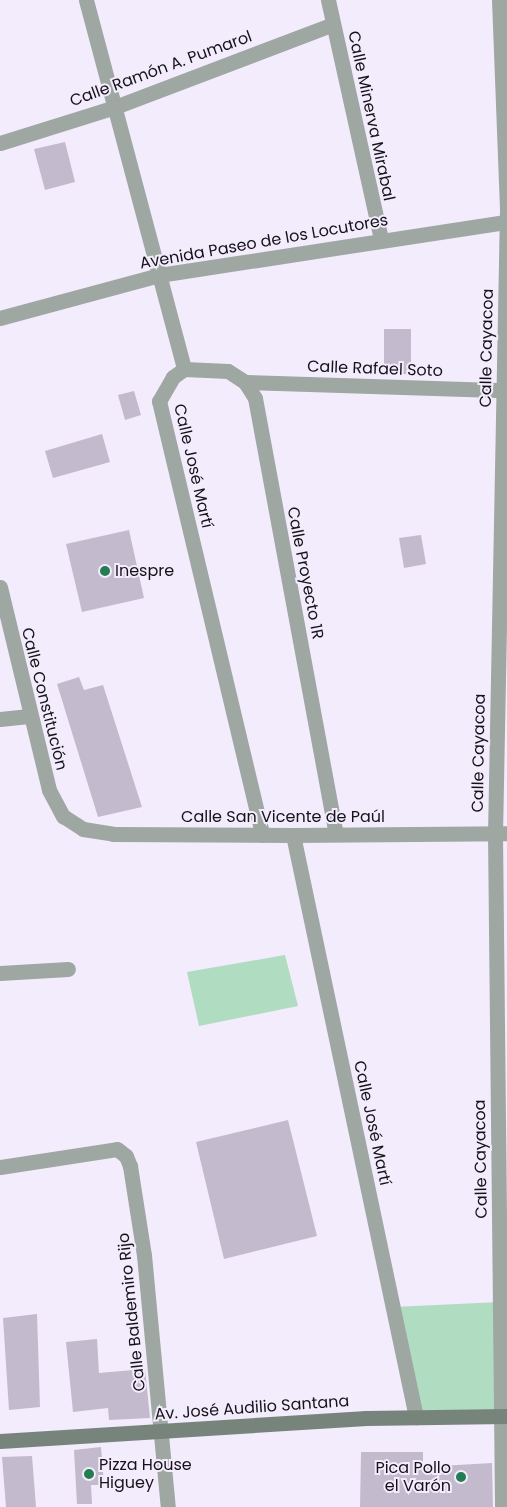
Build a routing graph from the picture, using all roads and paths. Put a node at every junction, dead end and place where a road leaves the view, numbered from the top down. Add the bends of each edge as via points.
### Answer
1 (86, 0) edge
2 (328, 0) edge
3 (499, 0) edge
4 (333, 24) junction
5 (115, 107) junction
6 (0, 143) edge
7 (507, 222) edge
8 (381, 239) junction
9 (159, 274) junction
10 (0, 318) edge
11 (184, 369) junction
12 (245, 382) junction
13 (504, 390) junction
14 (0, 587) edge
15 (30, 716) junction
16 (0, 719) edge
17 (63, 816) joint
18 (501, 833) edge
19 (336, 834) junction
20 (262, 835) junction
21 (293, 836) junction
22 (68, 969) dead end
23 (0, 973) edge
24 (0, 1167) edge
25 (416, 1417) junction
26 (504, 1417) edge
27 (162, 1432) junction
28 (0, 1441) edge
29 (168, 1507) edge
30 (502, 1507) edge

1 - 5 street
2 - 4 street, Calle Minerva Mirabal
3 - 7 street, Calle Cayacoa
4 - 5 street, Calle Ramón A. Pumarol
4 - 8 street, Calle Minerva Mirabal
5 - 6 street, Calle Ramón A. Pumarol
5 - 9 street
7 - 8 street, Avenida Paseo de los Locutores
7 - 13 street, Calle Cayacoa
8 - 9 street, Avenida Paseo de los Locutores
9 - 10 street, Avenida Paseo de los Locutores
9 - 11 street
11 - 12 street via 228,371
11 - 20 street, Calle José Martí via 173,377 159,401
12 - 13 street, Calle Rafael Soto
12 - 19 street, Calle Proyecto 1R via 255,398
13 - 18 street, Calle Cayacoa
14 - 15 street, Calle Constitución
15 - 16 street
15 - 17 street, Calle Constitución via 49,790
17 - 20 street, Calle San Vicente de Paúl via 82,829 113,834
18 - 19 street, Calle San Vicente de Paúl
18 - 26 street, Calle Cayacoa
19 - 21 street, Calle San Vicente de Paúl
20 - 21 street, Calle San Vicente de Paúl
21 - 25 street, Calle José Martí
22 - 23 street
24 - 27 street, Calle Baldemiro Rijo via 116,1149 126,1156 144,1255
25 - 26 main road, Av. José Audilio Santana
25 - 27 main road, Av. José Audilio Santana
26 - 30 street, Calle Cayacoa
27 - 28 main road, Av. José Audilio Santana
27 - 29 street, Calle Baldemiro Rijo

